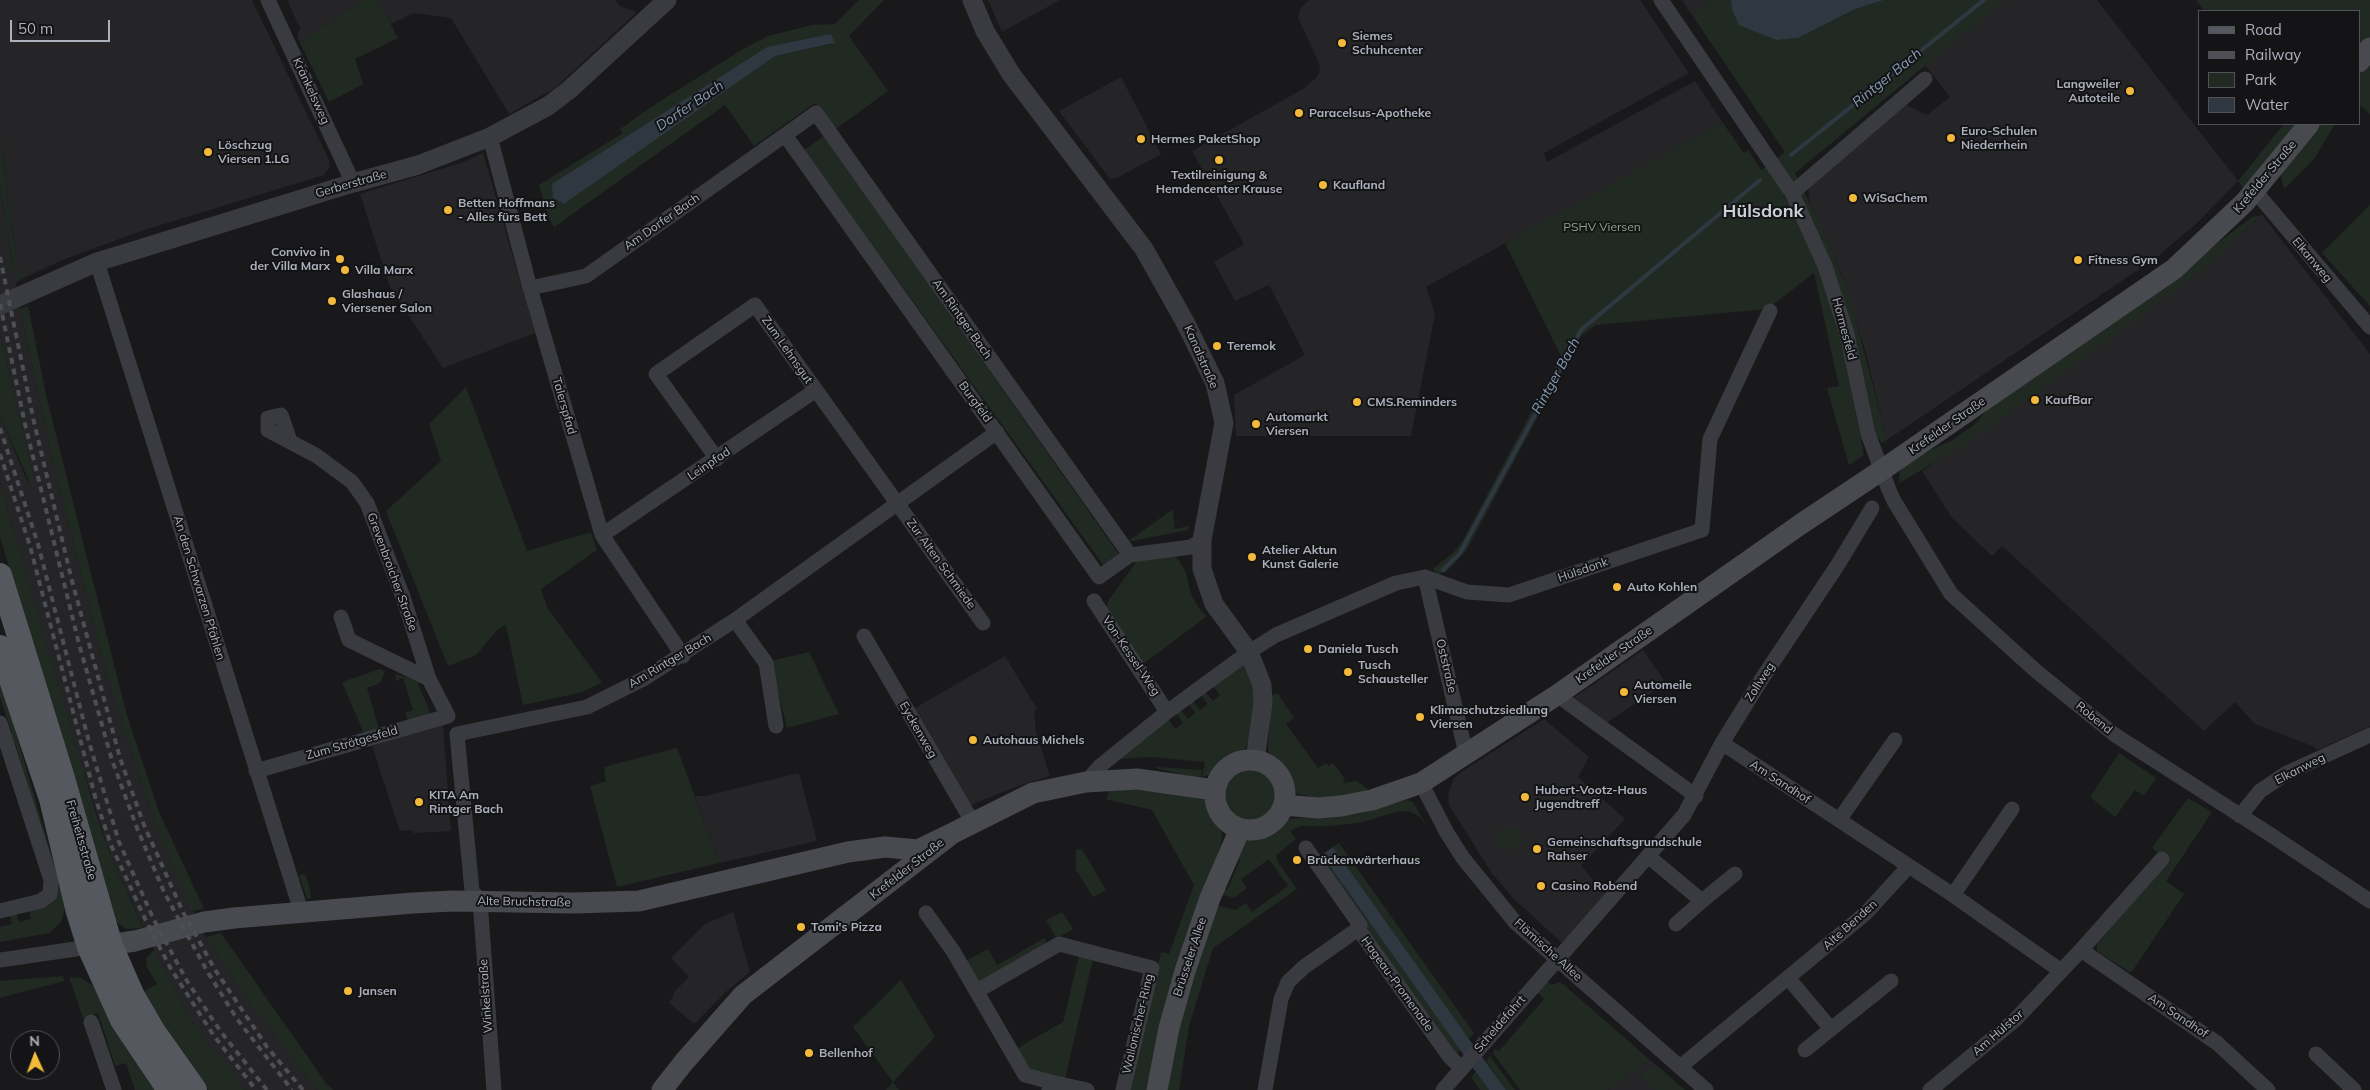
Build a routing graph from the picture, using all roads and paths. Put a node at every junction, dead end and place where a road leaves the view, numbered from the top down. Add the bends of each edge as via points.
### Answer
1 (268, 0) edge
2 (666, 0) edge
3 (972, 0) edge
4 (1661, 0) edge
5 (2370, 48) edge
6 (2360, 61) edge
7 (1925, 79) dead end
8 (2308, 125) edge
9 (784, 135) junction
10 (490, 137) junction
11 (353, 183) junction
12 (1790, 189) junction
13 (2255, 191) junction
14 (97, 262) junction
15 (530, 288) junction
16 (0, 305) edge
17 (1770, 311) dead end
18 (2370, 328) edge
19 (816, 390) junction
20 (997, 432) junction
21 (290, 441) dead end
22 (717, 458) junction
23 (1882, 470) junction
24 (898, 505) junction
25 (1872, 508) dead end
26 (602, 536) junction
27 (1202, 540) junction
28 (1130, 555) junction
29 (0, 575) edge
30 (1425, 577) junction
31 (1094, 601) dead end
32 (342, 617) dead end
33 (735, 620) junction
34 (983, 623) dead end
35 (864, 636) dead end
36 (0, 647) edge
37 (1249, 652) junction
38 (683, 656) junction
39 (429, 679) junction
40 (1557, 695) junction
41 (1167, 712) junction
42 (448, 716) joint
43 (0, 723) edge
44 (776, 726) dead end
45 (2370, 735) edge
46 (1895, 740) dead end
47 (1722, 743) junction
48 (1466, 754) junction
49 (1255, 760) junction
50 (256, 771) junction
51 (1086, 782) junction
52 (1422, 783) junction
53 (1215, 790) junction
54 (1696, 796) junction
55 (1284, 805) junction
56 (2012, 809) dead end
57 (2240, 816) junction
58 (1839, 820) junction
59 (973, 823) junction
60 (1240, 829) junction
61 (953, 833) junction
62 (1306, 848) dead end
63 (1648, 856) junction
64 (2162, 859) dead end
65 (1908, 867) junction
66 (1735, 874) dead end
67 (1953, 895) junction
68 (480, 901) junction
69 (1702, 901) junction
70 (2370, 901) edge
71 (0, 911) edge
72 (926, 913) dead end
73 (302, 914) junction
74 (1676, 924) dead end
75 (1358, 929) junction
76 (100, 946) junction
77 (2082, 950) junction
78 (0, 960) edge
79 (1558, 960) junction
80 (2061, 971) junction
81 (1789, 978) junction
82 (1891, 980) dead end
83 (976, 991) junction
84 (91, 1022) dead end
85 (1831, 1029) junction
86 (1805, 1050) dead end
87 (2316, 1054) dead end
88 (1464, 1065) junction
89 (1680, 1067) junction
90 (1050, 1086) edge
91 (114, 1090) edge
92 (169, 1090) edge
93 (195, 1090) edge
94 (494, 1090) edge
95 (662, 1090) edge
96 (1087, 1090) edge
97 (1123, 1090) edge
98 (1157, 1090) edge
99 (1265, 1090) edge
100 (1443, 1090) edge
101 (1706, 1090) edge
102 (1930, 1090) edge
103 (2268, 1090) edge
104 (2354, 1090) edge

1 - 11 street, Kränkelsweg
2 - 10 street, Gerberstraße via 569,90 548,106
3 - 27 street, Kanalstraße via 985,31 1011,74 1144,249 1215,383 1224,422
4 - 12 street, Hormesfeld
5 - 6 main road
7 - 12 street
8 - 13 main road, Krefelder Straße
9 - 15 street, Am Dorfer Bach via 586,276
9 - 20 street, Burgfeld
9 - 28 street, Am Rintger Bach via 816,113
10 - 11 street, Gerberstraße via 424,163
10 - 15 street, Talerspfad
11 - 14 street, Gerberstraße
12 - 23 street, Hormesfeld via 1826,266 1847,334 1868,434
13 - 18 street, Elkanweg
13 - 23 main road, Krefelder Straße via 2224,224 2174,268
14 - 16 street, Gerberstraße
14 - 50 street, An den Schwarzen Pfählen
15 - 26 street, Talerspfad
17 - 30 street, Hülsdonk via 1710,439 1702,530 1509,595 1467,592
19 - 22 street, Leinpfad
19 - 22 street, Zum Lehnsgut via 755,305 656,374
19 - 24 street, Zum Lehnsgut
20 - 24 street, Am Rintger Bach
20 - 28 street, Burgfeld via 1099,577
21 - 39 street, Grevenbroicher Straße via 352,482 367,503
22 - 26 street, Leinpfad
23 - 40 main road, Krefelder Straße
23 - 57 street, Robend via 1894,501 1951,594 2036,671 2115,735
24 - 33 street, Am Rintger Bach
24 - 34 street, Zur Alten Schmiede
25 - 47 street, Zollweg
26 - 38 street, Talerspfad
27 - 28 street, Burgfeld via 1191,547
27 - 37 street, Kanalstraße via 1202,569 1214,604
29 - 76 main road, Freiheitsstraße via 62,775
30 - 37 street via 1396,583 1276,635
30 - 48 street, Oststraße
31 - 41 street, Von-Kessel-Weg
32 - 39 street via 349,640
33 - 38 street, Am Rintger Bach
33 - 44 street via 766,663
35 - 59 street, Eyckenweg
36 - 76 main road, Freiheitsstraße via 51,799 78,912
37 - 41 street
37 - 49 street, Kanalstraße via 1262,686 1263,704
38 - 68 street, Am Rintger Bach via 587,707 457,734 472,891
39 - 42 street, Grevenbroicher Straße
40 - 48 main road, Krefelder Straße
40 - 54 street
41 - 51 street via 1100,766
42 - 50 street, Zum Strötgesfeld
43 - 71 street via 51,880 50,894 41,901
45 - 57 street, Elkanweg via 2287,773 2260,791
46 - 58 street
47 - 54 street, Zollweg
47 - 58 street, Am Sandhof
48 - 52 main road, Krefelder Straße
49 - 53 main road via 1231,765 1219,778
49 - 55 main road via 1278,773 1285,792
50 - 73 street, An den Schwarzen Pfählen
51 - 53 main road, Krefelder Straße via 1137,780
51 - 59 main road, Krefelder Straße via 1033,793
52 - 55 main road, Krefelder Straße via 1372,800 1341,806
52 - 79 street, Flämische Allee via 1447,833 1483,885 1515,922
53 - 60 main road via 1220,814
54 - 63 street, Zollweg
55 - 60 main road via 1280,815 1269,825 1255,830
56 - 67 street
57 - 70 street, Robend
58 - 65 street, Am Sandhof
59 - 61 main road, Krefelder Straße
60 - 98 main road, Brüsseler Allee via 1210,898 1185,971 1169,1028
61 - 68 main road, Alte Bruchstraße via 918,850 885,847 848,852 639,901
61 - 95 main road, Krefelder Straße via 743,995
62 - 75 street, Hageau-Promenade via 1360,925
63 - 69 street
63 - 79 street, Zollweg
64 - 77 street
65 - 67 street, Am Sandhof
65 - 81 street, Alte Benden via 1866,913
66 - 69 street
67 - 80 street, Am Sandhof
68 - 73 main road, Alte Bruchstraße via 413,903
68 - 94 street, Winkelstraße
69 - 74 street
72 - 83 street
73 - 76 main road, Alte Bruchstraße via 204,922
75 - 88 street, Hageau-Promenade via 1449,1056
75 - 99 street via 1288,982 1281,999
76 - 78 street
76 - 92 main road, Freiheitsstraße via 122,1020
76 - 93 main road, Freiheitsstraße
77 - 80 street
77 - 103 street, Am Sandhof via 2217,1043
79 - 88 street, Scheldefahrt
79 - 89 street, Flämische Allee
80 - 102 street, Am Hülstor via 2015,1020
81 - 85 street
81 - 89 street, Alte Benden
82 - 85 street
83 - 90 street via 1025,1074
83 - 97 street, Wallonischer-Ring via 1059,944 1152,968
84 - 91 street
85 - 86 street
87 - 104 street
88 - 100 street, Scheldefahrt
89 - 101 street, Flämische Allee
90 - 96 street

